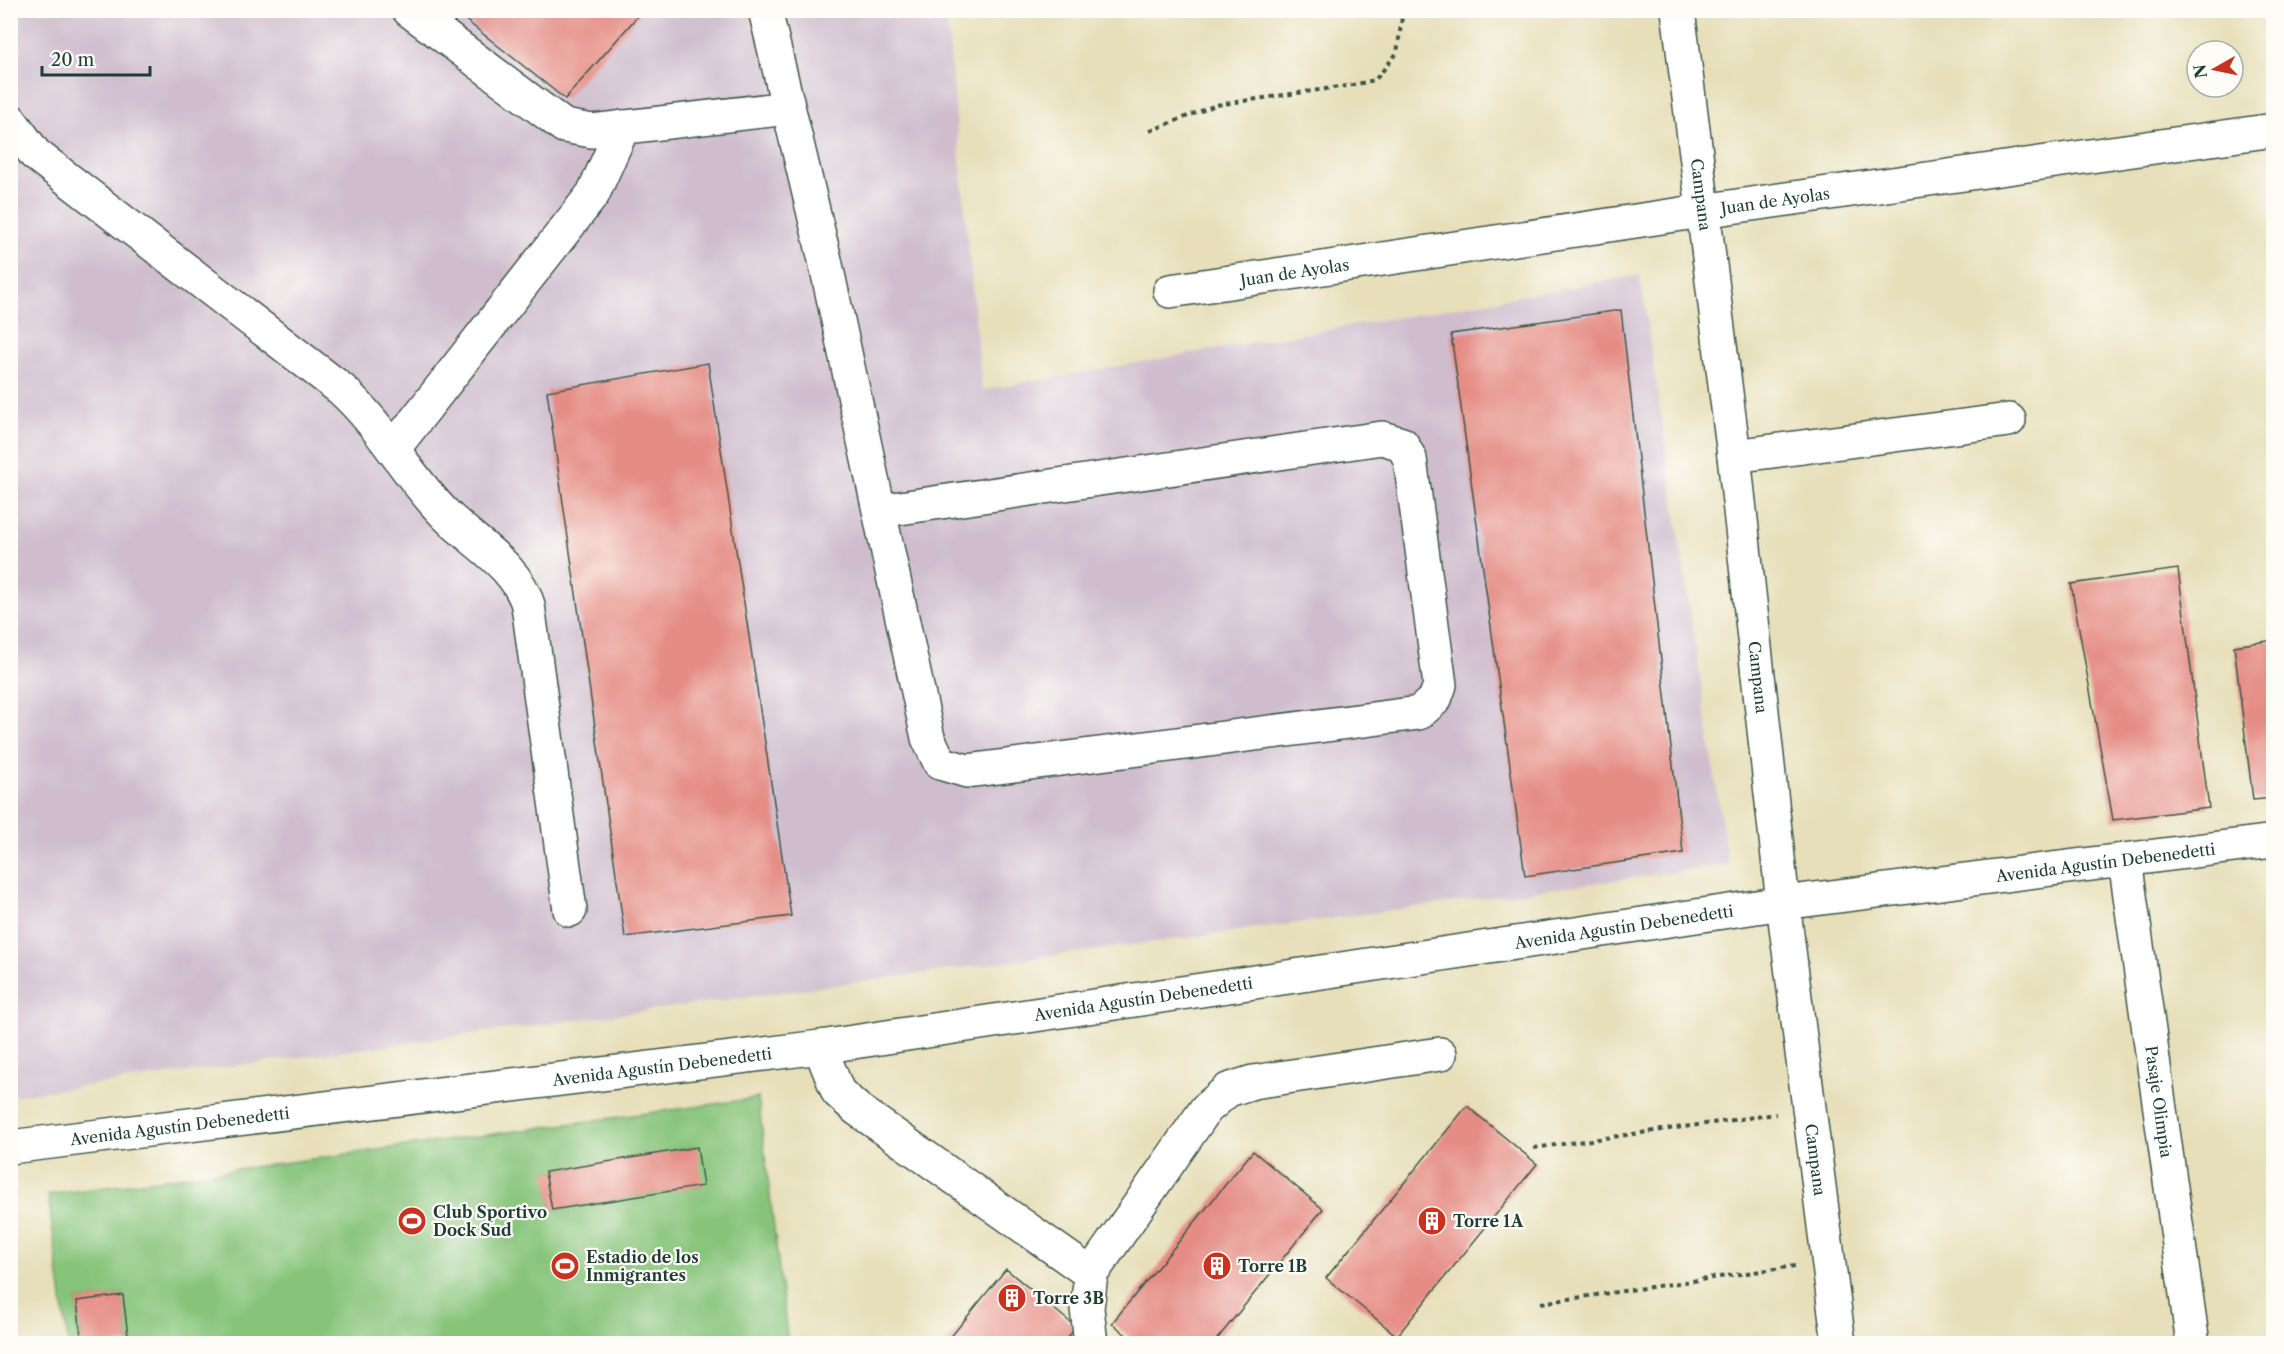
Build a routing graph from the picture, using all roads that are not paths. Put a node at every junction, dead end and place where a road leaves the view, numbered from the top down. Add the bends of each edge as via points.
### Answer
1 (409, 10) edge
2 (765, 10) edge
3 (1678, 10) edge
4 (788, 108) junction
5 (10, 120) edge
6 (623, 127) junction
7 (2274, 130) edge
8 (1702, 211) junction
9 (1170, 291) dead end
10 (2009, 420) dead end
11 (394, 448) junction
12 (1734, 456) junction
13 (879, 511) junction
14 (2274, 841) edge
15 (2125, 860) junction
16 (1783, 903) junction
17 (570, 910) dead end
18 (820, 1047) junction
19 (1440, 1054) dead end
20 (10, 1147) edge
21 (1091, 1274) junction
22 (1091, 1344) edge
23 (1839, 1344) edge
24 (2193, 1344) edge

1 - 6 street via 564,126 592,131
2 - 4 street
3 - 8 street, Campana
4 - 6 street
4 - 13 street
5 - 11 street via 35,154 341,389 363,409
6 - 11 street via 593,194
7 - 8 street, Juan de Ayolas
8 - 9 street, Juan de Ayolas
8 - 12 street, Campana
10 - 12 street
11 - 17 street via 446,514 524,591
12 - 16 street, Campana
13 - 13 street via 928,738 940,763 966,771 1419,713 1435,699 1440,686 1410,459 1402,444 1382,438
14 - 15 street, Avenida Agustín Debenedetti
15 - 16 street, Avenida Agustín Debenedetti
15 - 24 street, Pasaje Olimpia
16 - 18 street, Avenida Agustín Debenedetti
16 - 23 street, Campana
18 - 20 street, Avenida Agustín Debenedetti
18 - 21 street via 838,1092 857,1109
19 - 21 street via 1253,1082 1227,1090 1206,1109
21 - 22 street via 1087,1308

